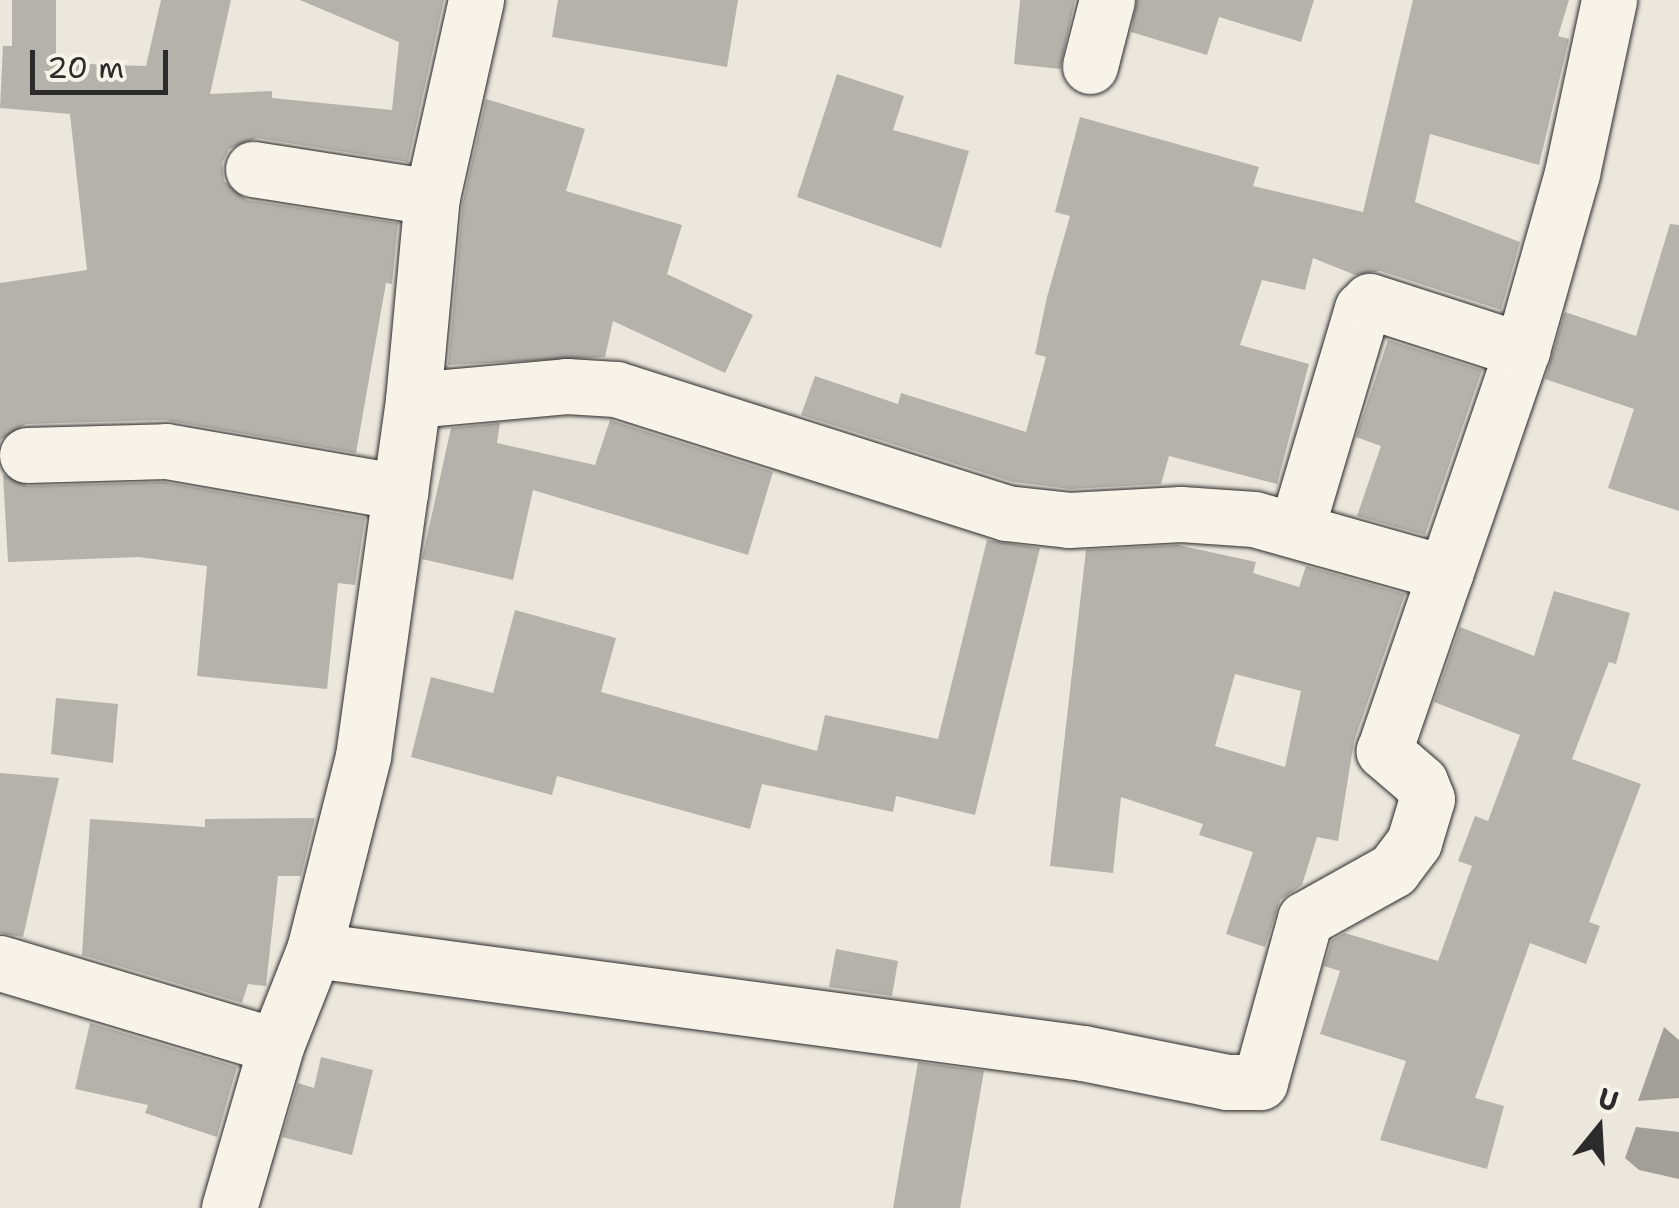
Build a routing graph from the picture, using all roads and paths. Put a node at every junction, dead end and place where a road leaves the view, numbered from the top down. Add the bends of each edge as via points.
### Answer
1 (476, 0) edge
2 (1107, 0) edge
3 (1609, 0) edge
4 (1090, 66) dead end
5 (253, 169) dead end
6 (432, 197) junction
7 (1522, 350) junction
8 (414, 400) junction
9 (26, 455) dead end
10 (400, 492) junction
11 (1296, 530) junction
12 (1446, 573) junction
13 (314, 950) junction
14 (0, 964) edge
15 (276, 1046) junction
16 (229, 1208) edge

1 - 6 street
2 - 4 street
3 - 7 street via 1572,173
5 - 6 street
6 - 8 street
7 - 11 street via 1370,301
7 - 12 street
8 - 10 street
8 - 11 street via 566,386 616,389 1036,519 1217,514
9 - 10 street via 166,451
10 - 13 street via 363,756
11 - 12 street
12 - 13 street via 1384,751 1420,782 1427,799 1411,851 1392,870 1305,919 1260,1082
13 - 15 street
14 - 15 street
15 - 16 street

